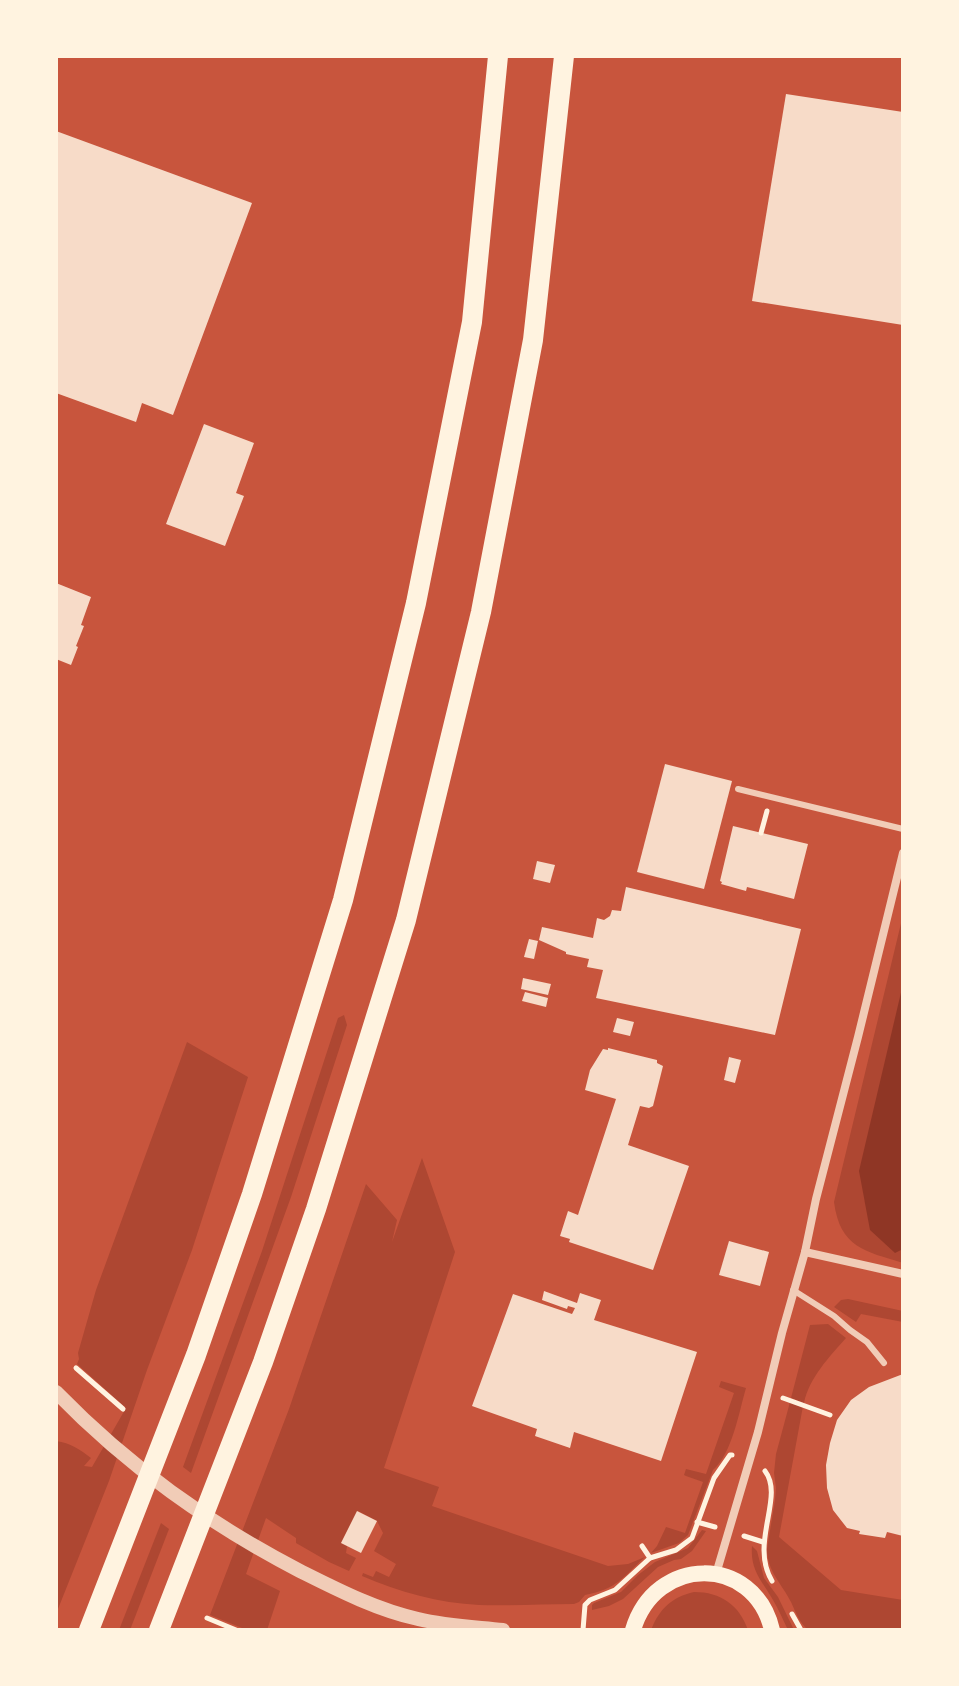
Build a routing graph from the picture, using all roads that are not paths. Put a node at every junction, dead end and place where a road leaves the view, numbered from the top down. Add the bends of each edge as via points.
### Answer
1 (498, 56) edge
2 (564, 56) edge
3 (738, 789) dead end
4 (903, 829) edge
5 (903, 853) edge
6 (805, 1252) junction
7 (903, 1274) edge
8 (793, 1290) junction
9 (884, 1363) dead end
10 (56, 1392) edge
11 (716, 1574) junction
12 (89, 1630) edge
13 (159, 1630) edge
14 (503, 1630) edge
15 (633, 1630) edge
16 (772, 1630) edge

1 - 12 highway via 472,322 416,603 343,900 196,1355
2 - 13 highway via 533,340 481,612 406,920 263,1362
3 - 4 lane
5 - 6 street
6 - 7 street
6 - 8 street
8 - 9 lane via 867,1342
8 - 11 street
10 - 14 street via 134,1464 257,1549 384,1610 419,1620
11 - 15 main road via 666,1583 644,1604
11 - 16 main road via 751,1592 765,1608

